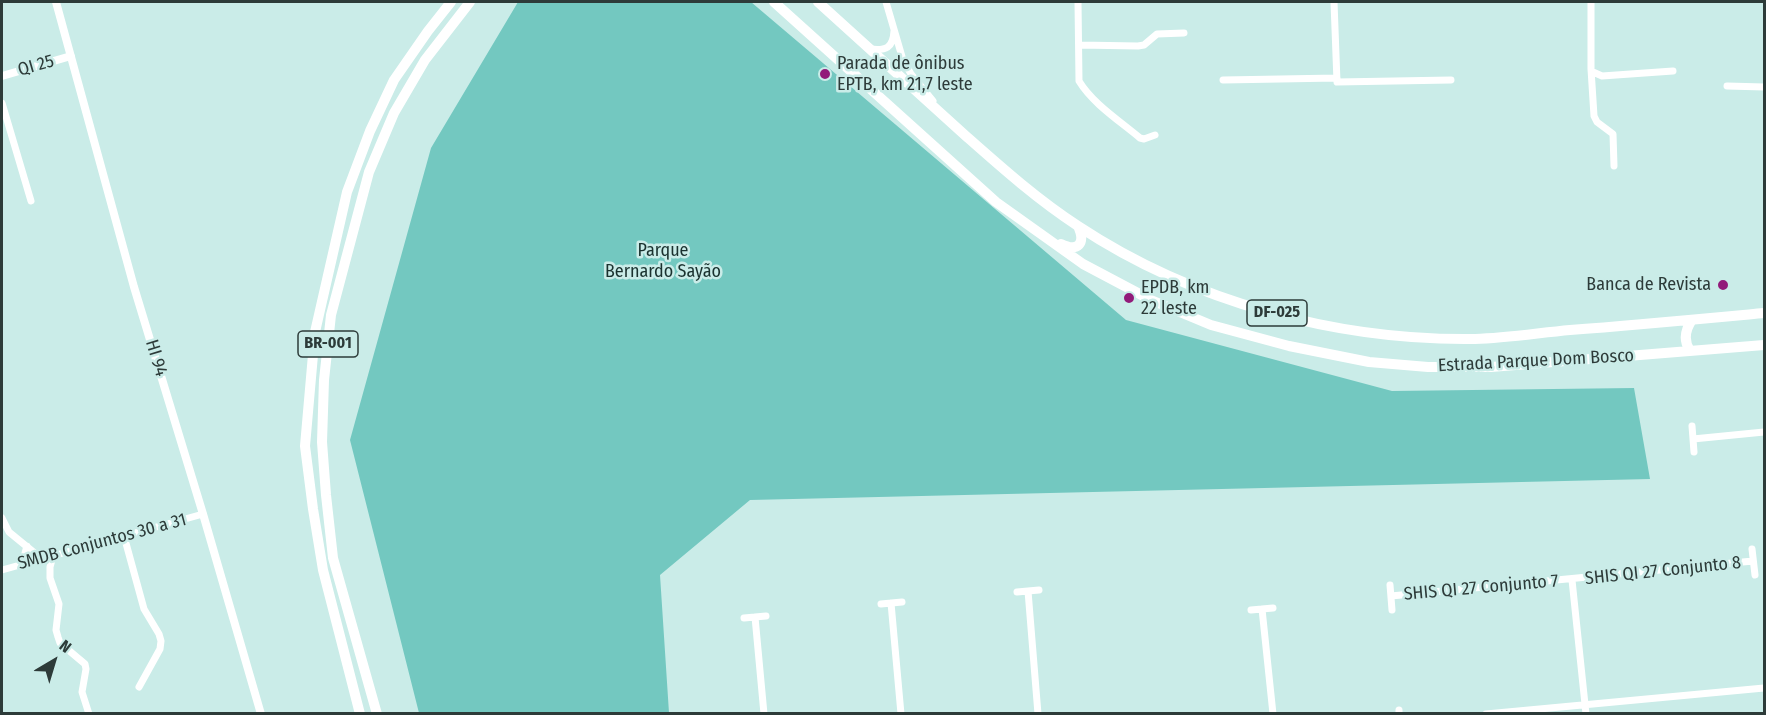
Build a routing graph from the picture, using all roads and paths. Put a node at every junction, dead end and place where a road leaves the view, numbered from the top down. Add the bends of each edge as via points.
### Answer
1 (56, 2) edge
2 (451, 2) edge
3 (470, 2) edge
4 (774, 2) edge
5 (818, 2) edge
6 (886, 2) edge
7 (1077, 2) edge
8 (1334, 2) edge
9 (1591, 2) edge
10 (895, 29) junction
11 (1184, 33) dead end
12 (1079, 45) junction
13 (870, 49) junction
14 (71, 56) junction
15 (1673, 71) dead end
16 (1593, 72) junction
17 (2, 76) edge
18 (1223, 80) dead end
19 (1337, 80) junction
20 (1451, 80) dead end
21 (1727, 86) dead end
22 (1764, 87) edge
23 (2, 103) edge
24 (957, 128) junction
25 (1155, 135) dead end
26 (1614, 166) dead end
27 (31, 201) dead end
28 (1078, 226) junction
29 (1036, 232) junction
30 (1764, 313) edge
31 (1692, 320) junction
32 (1764, 345) edge
33 (1690, 351) junction
34 (1692, 426) dead end
35 (1764, 432) edge
36 (1693, 439) junction
37 (1694, 452) dead end
38 (203, 514) junction
39 (2, 518) edge
40 (124, 536) junction
41 (27, 546) junction
42 (1752, 549) dead end
43 (53, 556) junction
44 (42, 559) junction
45 (1753, 561) junction
46 (22, 564) junction
47 (2, 570) edge
48 (1755, 575) dead end
49 (1572, 580) junction
50 (1389, 585) dead end
51 (1039, 590) dead end
52 (1028, 591) junction
53 (1017, 592) dead end
54 (1390, 596) junction
55 (902, 602) dead end
56 (891, 603) junction
57 (881, 604) dead end
58 (1273, 608) dead end
59 (1262, 609) junction
60 (1251, 610) dead end
61 (1392, 610) dead end
62 (766, 616) dead end
63 (755, 617) junction
64 (744, 618) dead end
65 (139, 687) dead end
66 (1764, 688) edge
67 (1585, 703) junction
68 (89, 714) edge
69 (261, 714) edge
70 (360, 714) edge
71 (377, 714) edge
72 (764, 714) edge
73 (901, 714) edge
74 (1038, 714) edge
75 (1273, 714) edge
76 (1486, 714) edge
77 (1586, 714) edge

1 - 14 street, HI 94
2 - 70 main road, BR-001 via 394,80 370,131 347,192 315,332 305,446 323,570
3 - 71 main road, BR-001 via 424,60 394,113 369,171 331,315 322,442 333,558
4 - 29 main road, Estrada Parque Dom Bosco / DF-025 via 996,202
5 - 13 main road, Estrada Parque Dom Bosco / DF-025
6 - 10 street
7 - 12 street
8 - 19 street
9 - 16 street
10 - 13 street via 888,48
10 - 24 street via 910,74
11 - 12 street via 1157,34 1138,46
12 - 25 street via 1079,81 1089,95 1140,138
13 - 24 main road, Estrada Parque Dom Bosco / DF-025
14 - 17 street, QI 25
14 - 38 street, HI 94 via 134,287
15 - 16 street via 1602,76
16 - 26 street via 1594,116 1613,134
18 - 19 street
19 - 20 street
21 - 22 street
23 - 27 street
24 - 28 main road, Estrada Parque Dom Bosco / DF-025 via 1018,182
28 - 29 main road via 1082,238 1071,248
28 - 31 main road, Estrada Parque Dom Bosco / DF-025 via 1136,259 1198,287 1292,317 1354,330 1476,339
29 - 33 main road, Estrada Parque Dom Bosco / DF-025 via 1083,264 1151,300 1211,325 1369,362 1491,367
30 - 31 main road, Estrada Parque Dom Bosco / DF-025
31 - 33 main road via 1685,338
32 - 33 main road, Estrada Parque Dom Bosco / DF-025
34 - 36 street
35 - 36 street
36 - 37 street
38 - 40 street, SMDB Conjuntos 30 a 31
38 - 69 street, HI 94
39 - 41 street via 9,532
40 - 43 street, SMDB Conjuntos 30 a 31
40 - 65 street via 144,609 161,641
41 - 44 street
41 - 46 street
42 - 45 street
43 - 44 street, SMDB Conjuntos 30 a 31
43 - 68 street via 50,578 58,604 56,630 60,643 85,664 82,692
44 - 46 street, SMDB Conjuntos 30 a 31
45 - 48 street
45 - 49 street, SHIS QI 27 Conjunto 8
46 - 47 street, SMDB Conjuntos 30 a 31
49 - 54 street, SHIS QI 27 Conjunto 7
49 - 67 street
50 - 54 street
51 - 52 street
52 - 53 street
52 - 74 street
54 - 61 street
55 - 56 street
56 - 57 street
56 - 73 street
58 - 59 street
59 - 60 street
59 - 75 street
62 - 63 street
63 - 64 street
63 - 72 street
66 - 67 street
67 - 76 street
67 - 77 street

